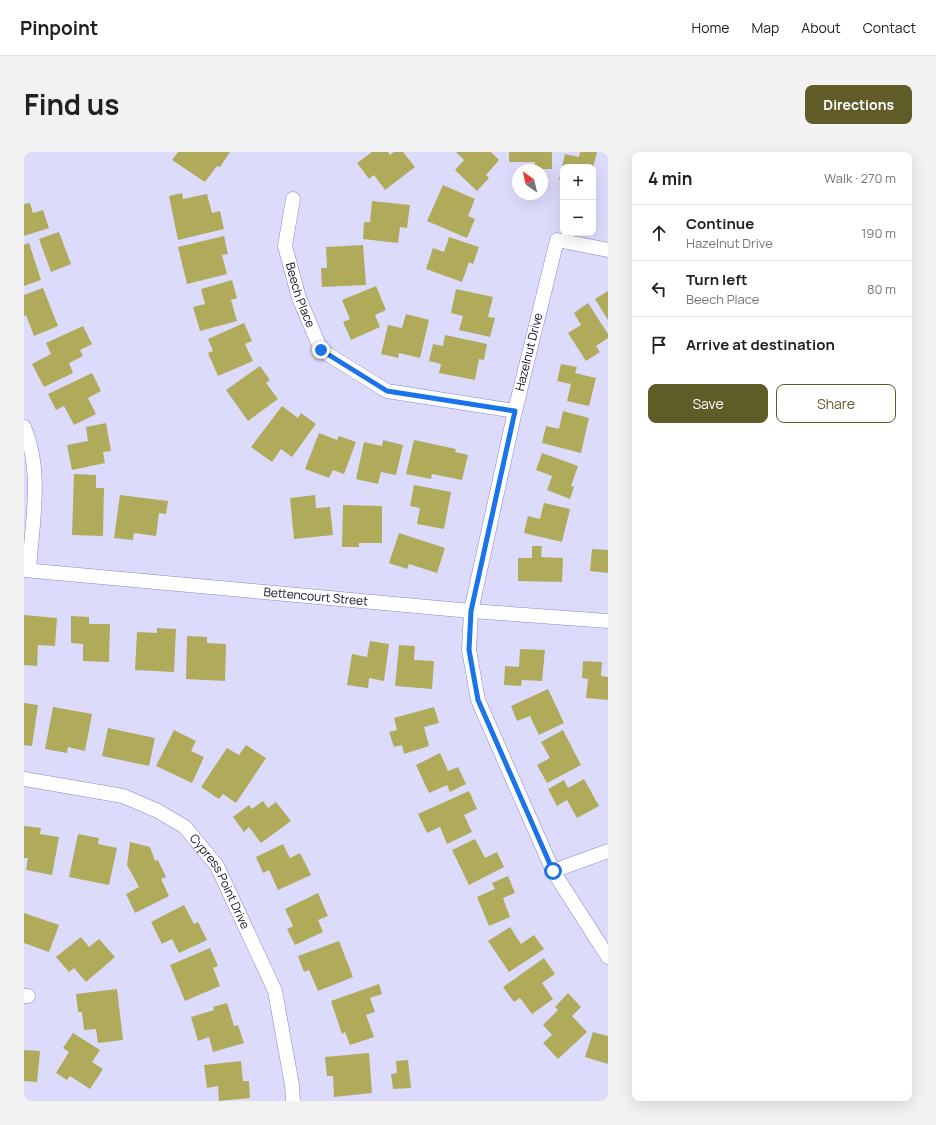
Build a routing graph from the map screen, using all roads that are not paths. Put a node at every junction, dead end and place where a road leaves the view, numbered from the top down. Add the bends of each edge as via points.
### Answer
1 (293, 199) dead end
2 (608, 250) edge
3 (515, 411) junction
4 (24, 426) edge
5 (26, 570) edge
6 (471, 611) junction
7 (608, 622) edge
8 (24, 779) edge
9 (608, 851) edge
10 (553, 871) junction
11 (608, 957) edge
12 (293, 1101) edge

1 - 3 street, Beech Place via 285,246 299,298 321,350 387,391
2 - 3 street, Hazelnut Drive via 556,240
3 - 6 street, Hazelnut Drive
4 - 5 street via 31,442 36,484
5 - 6 street, Bettencourt Street
6 - 7 street, Bettencourt Street
6 - 10 street, Hazelnut Drive via 469,650 478,700
8 - 12 street, Cypress Point Drive via 123,796 158,811 185,827 217,866 275,991
9 - 10 street
10 - 11 street, Hazelnut Drive

